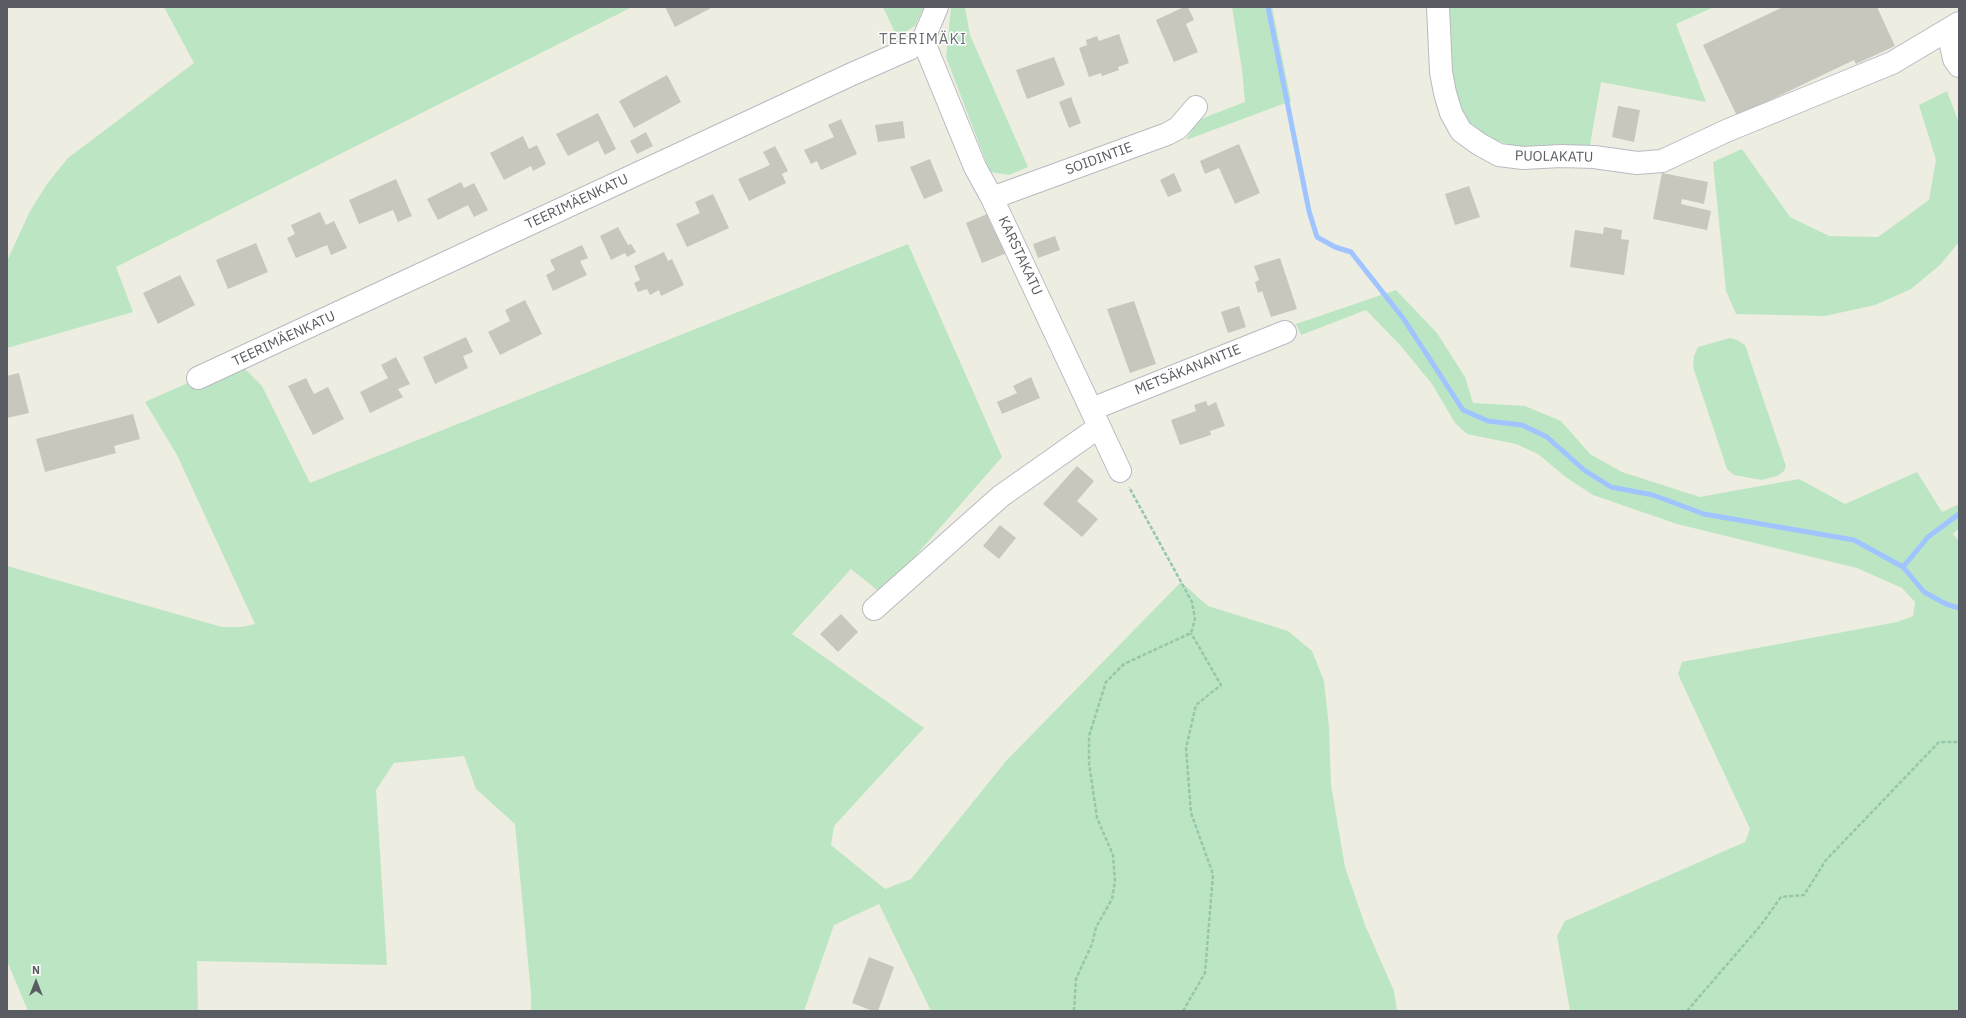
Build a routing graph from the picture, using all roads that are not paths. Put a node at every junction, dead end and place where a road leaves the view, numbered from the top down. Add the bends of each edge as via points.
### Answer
1 (937, 7) edge
2 (1438, 7) edge
3 (1953, 27) edge
4 (923, 40) junction
5 (1959, 66) edge
6 (1196, 107) dead end
7 (992, 198) junction
8 (1285, 332) dead end
9 (198, 378) dead end
10 (1095, 418) junction
11 (1120, 471) road end
12 (874, 609) dead end

1 - 4 street
2 - 3 street, PUOLAKATU via 1441,72 1451,113 1461,131 1499,155 1523,158 1594,157 1637,163 1662,161 1726,131 1892,63
3 - 5 street via 1954,59
4 - 7 street, KARSTAKATU via 975,167
4 - 9 street, TEERIMÄENKATU via 909,49
6 - 7 street, SOIDINTIE via 1178,128 1167,134
7 - 10 street, KARSTAKATU
8 - 10 street, METSÄKANANTIE
10 - 11 street, KARSTAKATU
10 - 12 street, METSÄKANANTIE via 1001,496

